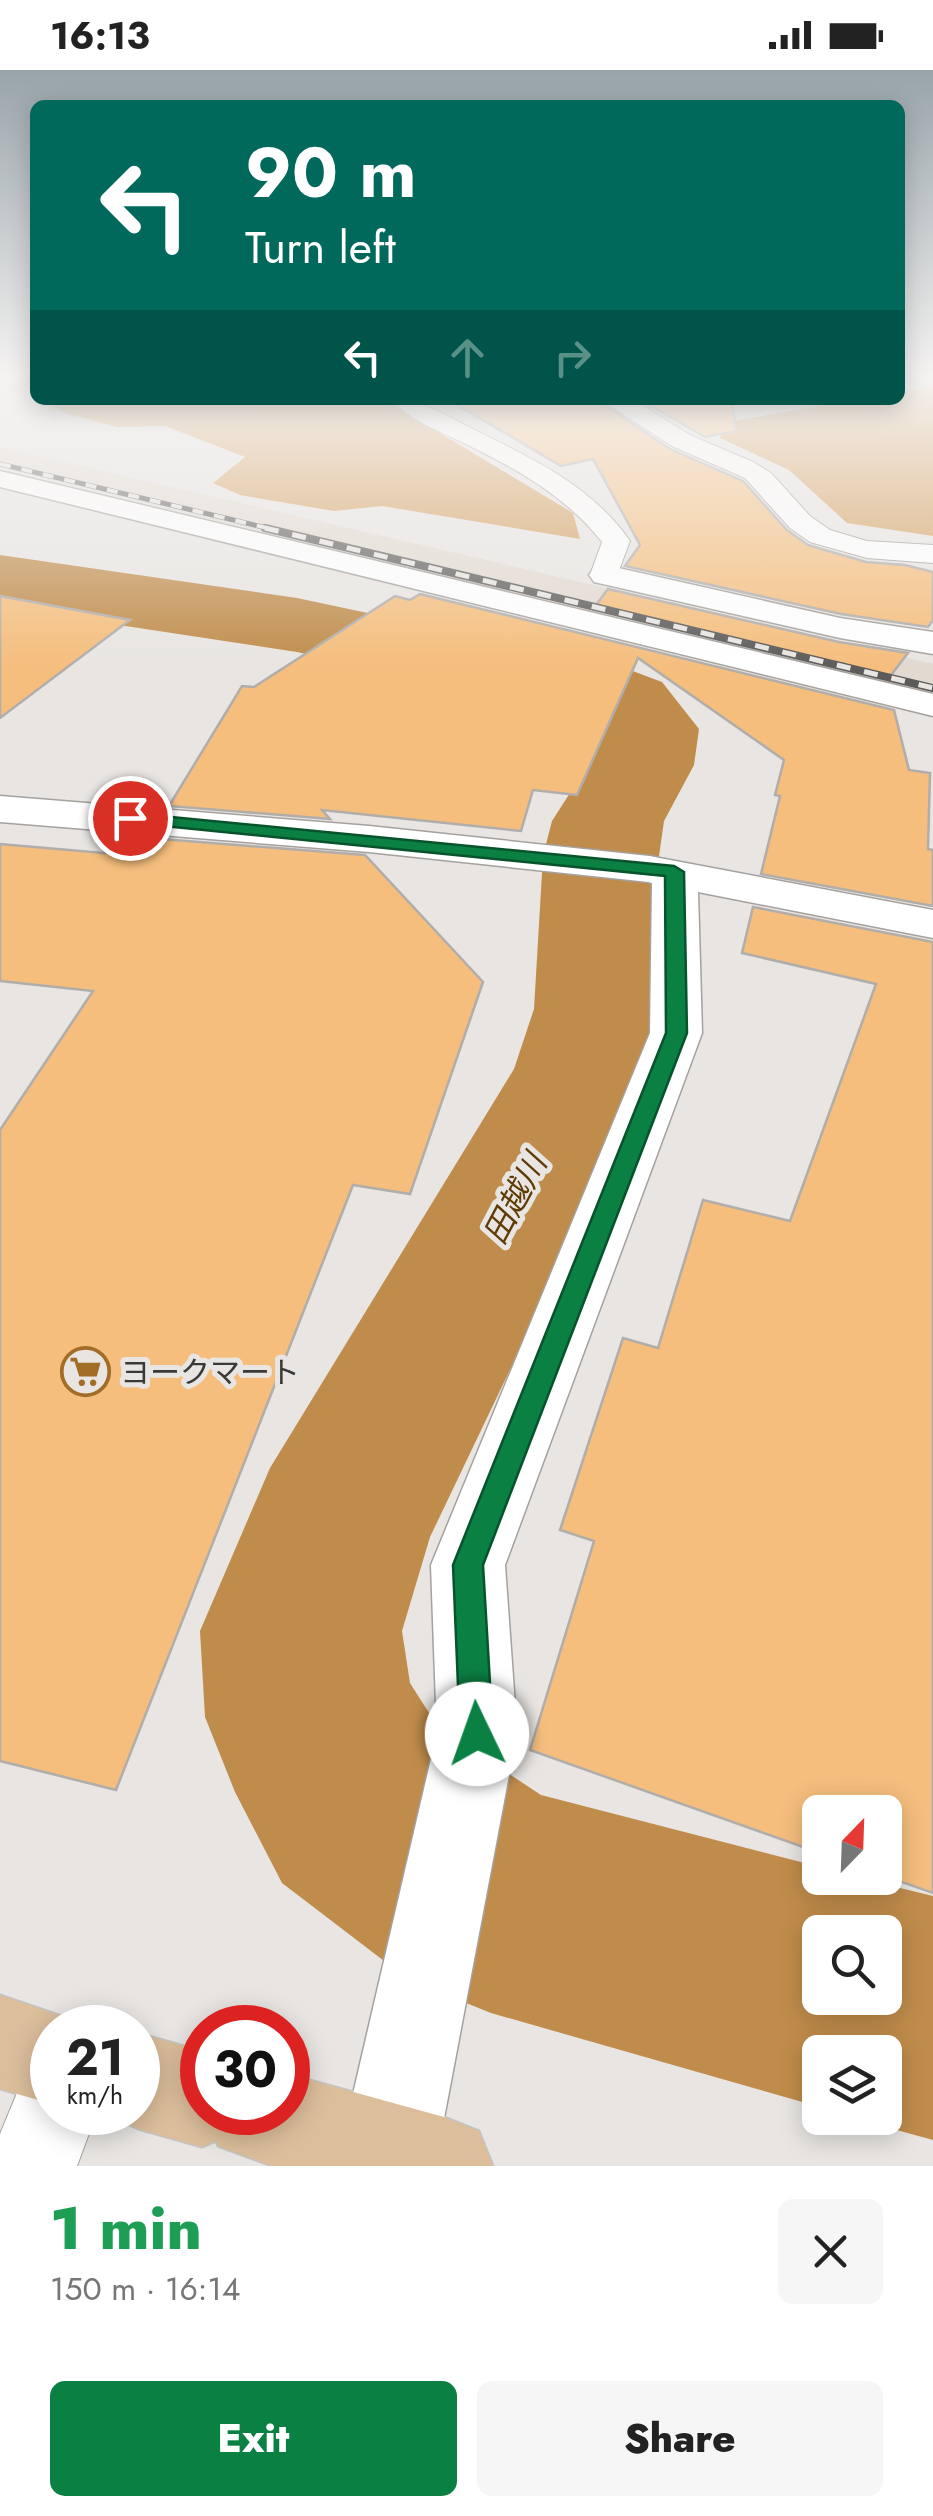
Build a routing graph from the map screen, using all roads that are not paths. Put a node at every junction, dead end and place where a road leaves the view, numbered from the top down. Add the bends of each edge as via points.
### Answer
1 (541, 474) edge
2 (757, 474) edge
3 (3, 481) edge
4 (933, 554) edge
5 (605, 576) joint
6 (933, 643) edge
7 (933, 705) edge
8 (0, 809) edge
9 (662, 870) junction
10 (933, 924) edge
11 (0, 2042) edge
12 (30, 2051) edge
13 (310, 2128) edge
14 (44, 2135) edge
15 (417, 2158) edge
16 (32, 2166) edge

1 - 5 lane via 597,514 616,542
2 - 4 lane via 808,530 884,552
3 - 7 street
5 - 6 street
8 - 9 street
9 - 10 street
9 - 15 street via 676,1033 468,1565 477,1734 437,1924
11 - 12 main road
13 - 15 main road
14 - 16 lane

